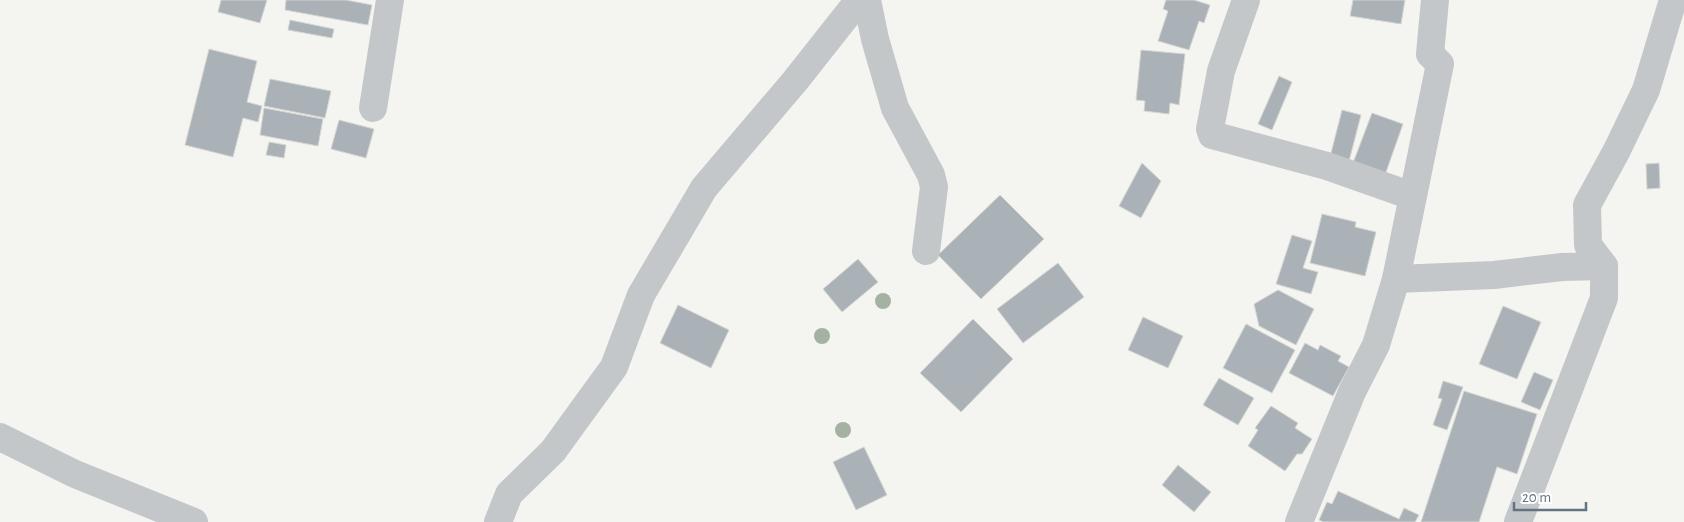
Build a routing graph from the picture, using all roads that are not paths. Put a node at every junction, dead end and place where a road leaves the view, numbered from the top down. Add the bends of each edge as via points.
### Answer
1 (390, 0) edge
2 (859, 0) edge
3 (867, 0) edge
4 (1246, 0) edge
5 (1435, 0) edge
6 (1673, 0) edge
7 (373, 108) dead end
8 (1412, 196) junction
9 (926, 251) dead end
10 (1604, 266) junction
11 (1396, 279) junction
12 (0, 437) edge
13 (194, 522) edge
14 (498, 522) edge
15 (1299, 522) edge
16 (1518, 522) edge

1 - 7 street
2 - 14 street via 704,188 641,295 614,367 553,451 509,494
3 - 9 street via 874,40 895,108 931,175 934,187
4 - 8 street via 1221,72 1210,129 1212,135 1327,166
5 - 8 street via 1430,54 1440,64
6 - 10 street via 1646,90 1587,205 1588,246
8 - 11 street
10 - 11 street
10 - 16 street via 1604,298
11 - 15 street via 1376,345 1352,392
12 - 13 street via 75,474

